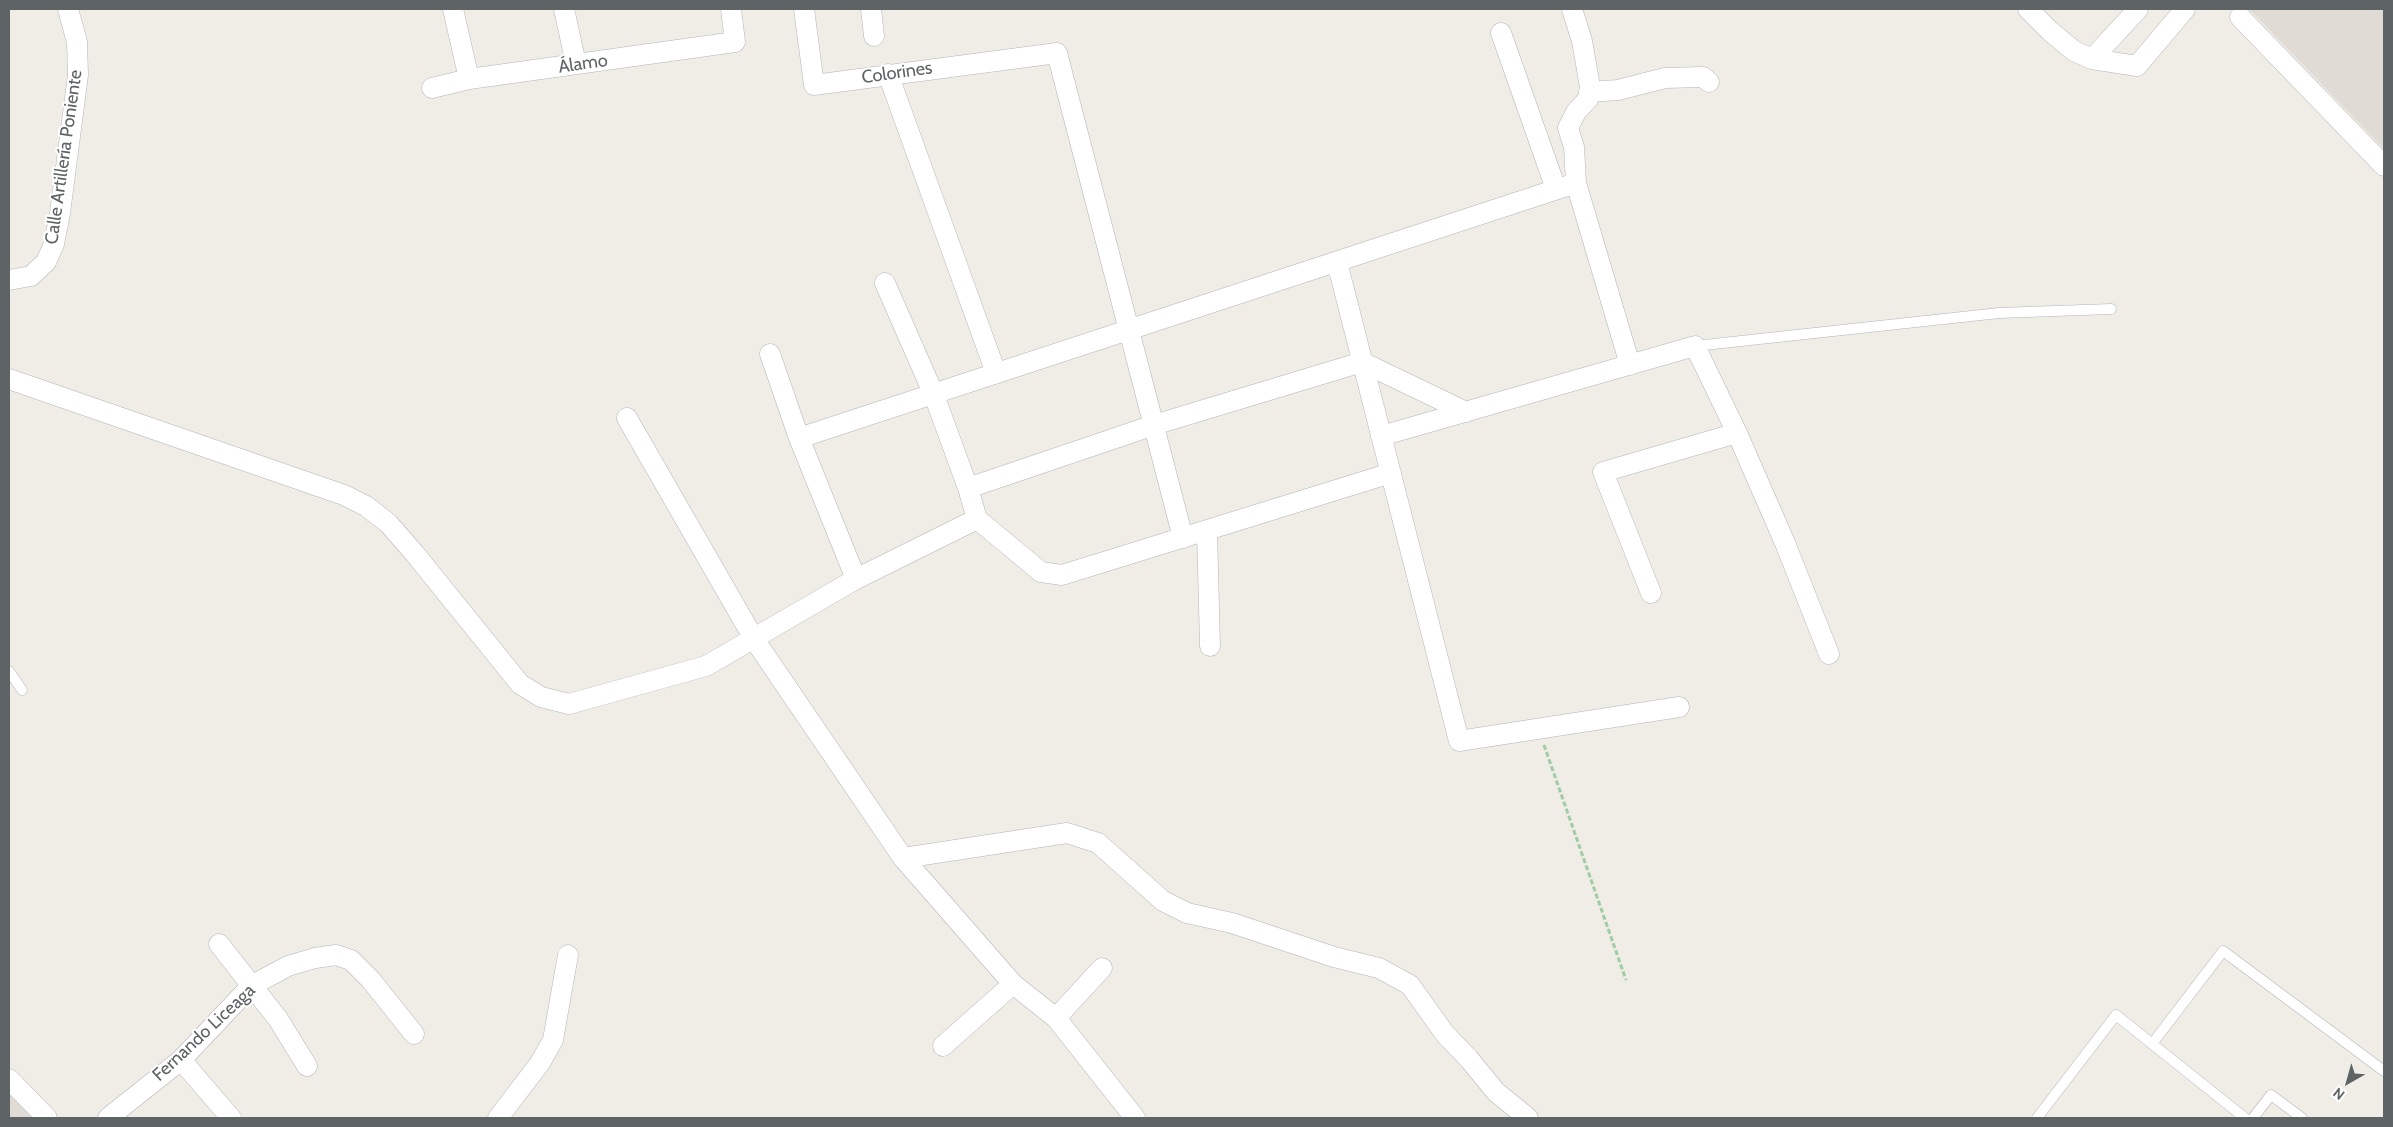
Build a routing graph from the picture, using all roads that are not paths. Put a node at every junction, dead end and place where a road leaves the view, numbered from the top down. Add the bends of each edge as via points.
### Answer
1 (68, 9) edge
2 (453, 9) edge
3 (564, 9) edge
4 (731, 9) edge
5 (804, 9) edge
6 (871, 9) edge
7 (1572, 9) edge
8 (2028, 9) edge
9 (2138, 9) edge
10 (2185, 9) edge
11 (2240, 17) dead end
12 (1501, 33) dead end
13 (874, 36) dead end
14 (2092, 59) junction
15 (576, 64) junction
16 (888, 74) junction
17 (469, 79) junction
18 (1709, 82) dead end
19 (432, 88) dead end
20 (1589, 92) junction
21 (2384, 166) edge
22 (1576, 183) junction
23 (1556, 190) junction
24 (1337, 262) junction
25 (9, 280) edge
26 (885, 283) dead end
27 (2111, 310) dead end
28 (1128, 330) junction
29 (1695, 346) junction
30 (770, 354) dead end
31 (1362, 362) junction
32 (1630, 364) junction
33 (996, 373) junction
34 (9, 379) edge
35 (934, 395) junction
36 (1466, 412) junction
37 (627, 418) dead end
38 (1154, 425) junction
39 (1737, 433) junction
40 (1381, 436) junction
41 (799, 438) junction
42 (1391, 473) junction
43 (968, 488) junction
44 (976, 518) junction
45 (1207, 531) junction
46 (1183, 538) junction
47 (856, 579) junction
48 (1650, 593) dead end
49 (754, 639) junction
50 (1210, 646) dead end
51 (1829, 654) dead end
52 (9, 671) edge
53 (22, 690) dead end
54 (1679, 707) dead end
55 (903, 858) junction
56 (219, 944) dead end
57 (568, 955) dead end
58 (1102, 968) dead end
59 (1013, 984) junction
60 (250, 986) junction
61 (1056, 1018) junction
62 (414, 1034) dead end
63 (2152, 1044) junction
64 (943, 1046) dead end
65 (181, 1060) junction
66 (307, 1066) dead end
67 (2384, 1071) edge
68 (9, 1079) edge
69 (48, 1118) edge
70 (108, 1118) edge
71 (231, 1118) edge
72 (498, 1118) edge
73 (1135, 1118) edge
74 (1528, 1118) edge
75 (2036, 1118) edge
76 (2246, 1118) edge
77 (2253, 1118) edge
78 (2302, 1118) edge

1 - 25 street, Calle Artillería Poniente via 77,42 78,75 54,244 46,262 31,276
2 - 17 street
3 - 15 street
4 - 15 street, Álamo via 735,42
5 - 16 street, Colorines via 814,85
6 - 13 street
7 - 20 street via 1589,72
8 - 14 street via 2074,51
9 - 14 street
10 - 14 street via 2137,66
11 - 21 street
12 - 23 street
15 - 17 street, Álamo
16 - 28 street, Colorines via 1057,53
16 - 33 street
17 - 19 street, Álamo
18 - 20 street via 1703,77 1666,78 1618,90
20 - 22 street via 1588,99 1568,128 1574,146
22 - 23 street
22 - 32 street
23 - 24 street
24 - 28 street
24 - 31 street
26 - 35 street
27 - 29 lane via 1999,313
28 - 33 street
28 - 38 street
29 - 32 street
29 - 39 street
30 - 41 street
31 - 36 street
31 - 38 street
31 - 40 street
32 - 36 street
33 - 35 street
34 - 49 street via 344,495 366,506 388,523 415,554 520,684 541,697 568,704 706,666
35 - 41 street
35 - 43 street
36 - 40 street
37 - 49 street
38 - 43 street
38 - 46 street
39 - 48 street via 1603,472
39 - 51 street
40 - 42 street
41 - 47 street
42 - 45 street
42 - 54 street via 1459,741
43 - 44 street
44 - 46 street via 1041,572 1062,575
44 - 47 street
45 - 46 street
45 - 50 street
47 - 49 street
49 - 55 street
52 - 53 lane
55 - 59 street
55 - 74 street via 1068,833 1098,844 1163,901 1187,913 1232,923 1334,957 1379,968 1410,985 1446,1034 1496,1092
56 - 60 street
57 - 72 street via 553,1040 540,1063
58 - 61 street
59 - 61 street
59 - 64 street
60 - 62 street, Fernando Liceaga via 288,966 336,955 351,960 364,973
60 - 65 street, Fernando Liceaga
60 - 66 street via 278,1018
61 - 73 street
63 - 67 lane via 2223,951
63 - 75 lane via 2116,1015
63 - 76 lane
65 - 70 street, Fernando Liceaga
65 - 71 street
68 - 69 street
77 - 78 lane via 2271,1095

